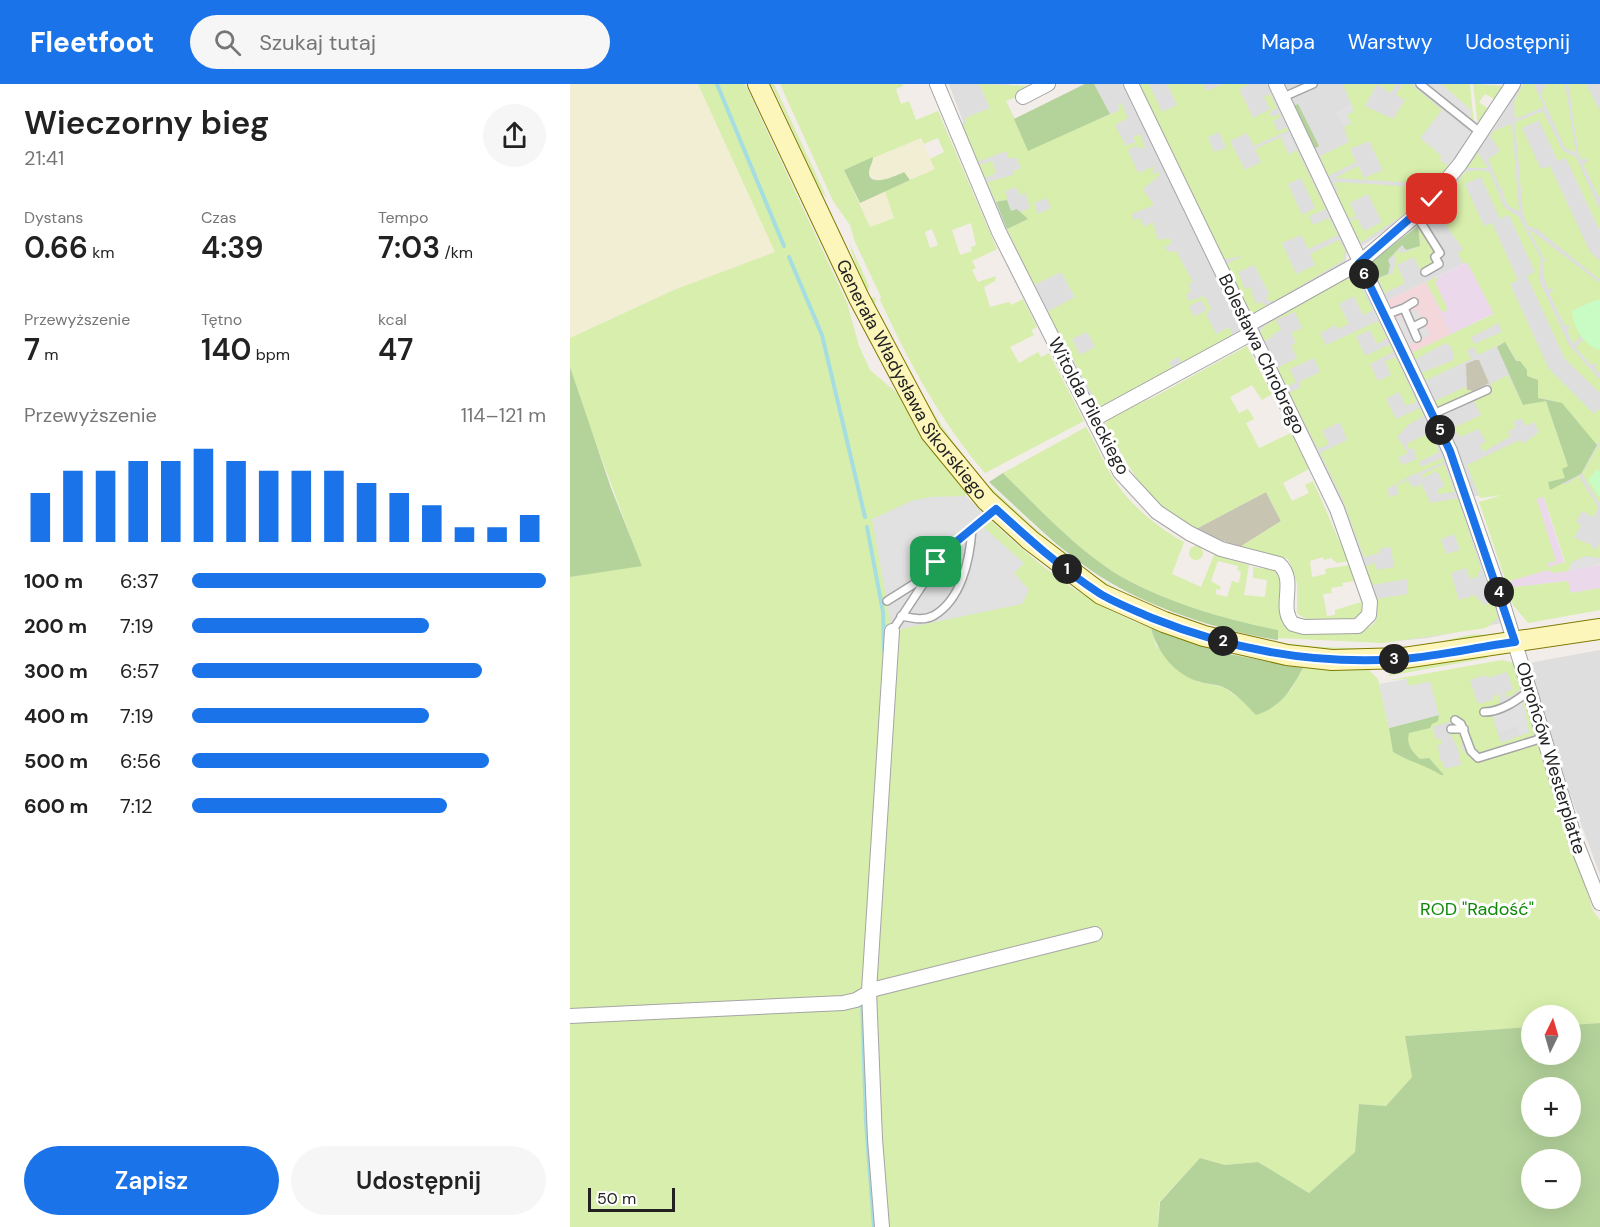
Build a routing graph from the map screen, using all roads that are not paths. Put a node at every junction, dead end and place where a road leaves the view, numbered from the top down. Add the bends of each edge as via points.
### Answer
1 (758, 84) edge
2 (937, 84) edge
3 (1048, 84) edge
4 (1131, 84) edge
5 (1276, 84) edge
6 (1313, 84) edge
7 (1419, 84) edge
8 (1513, 84) edge
9 (1288, 95) dead end
10 (1023, 97) dead end
11 (1481, 133) junction
12 (1420, 221) dead end
13 (1359, 263) junction
14 (1425, 272) dead end
15 (1414, 302) dead end
16 (1404, 308) junction
17 (1385, 315) junction
18 (1424, 322) dead end
19 (1413, 327) junction
20 (1250, 329) junction
21 (1417, 338) dead end
22 (1486, 390) dead end
23 (1440, 411) dead end
24 (1094, 419) junction
25 (996, 509) junction
26 (972, 529) junction
27 (927, 577) junction
28 (886, 601) dead end
29 (901, 616) junction
30 (1358, 626) joint
31 (1600, 629) edge
32 (892, 631) joint
33 (1515, 642) junction
34 (1529, 690) junction
35 (1484, 712) dead end
36 (1455, 720) dead end
37 (1451, 729) dead end
38 (1464, 729) junction
39 (1543, 738) junction
40 (1600, 903) edge
41 (1095, 934) dead end
42 (869, 991) junction
43 (570, 1016) edge
44 (882, 1227) edge

1 - 25 main road, Generała Władysława Sikorskiego via 902,383 950,459
2 - 24 street, Witolda Pileckiego via 999,232
3 - 10 street
4 - 20 street, Bolesława Chrobrego
5 - 13 street, Obrońców Westerplatte
6 - 9 lane
7 - 11 lane
8 - 11 street
11 - 13 street via 1421,212
12 - 14 lane via 1440,253 1435,257 1439,264
13 - 17 street, Obrońców Westerplatte
13 - 20 street
15 - 16 lane
16 - 17 lane
16 - 19 lane
17 - 33 street, Obrońców Westerplatte via 1450,452
18 - 19 lane
19 - 21 lane
20 - 24 street
20 - 30 street, Bolesława Chrobrego via 1346,533 1370,602 1369,615
22 - 23 lane
24 - 30 street, Witolda Pileckiego via 1120,472 1157,512 1221,549 1283,567 1288,580 1287,615 1293,624
25 - 26 lane
25 - 33 main road, Generała Władysława Sikorskiego via 1101,594 1164,622 1245,647 1287,655 1372,660
26 - 27 lane via 945,551
26 - 29 lane via 963,578 950,600 934,616
27 - 28 lane
27 - 29 lane
29 - 32 lane
31 - 33 main road, Generała Władysława Sikorskiego
32 - 42 street
33 - 34 street, Obrońców Westerplatte
34 - 35 lane via 1506,706
34 - 39 street, Obrońców Westerplatte
36 - 38 lane
37 - 38 lane
38 - 39 lane via 1471,751 1478,758
39 - 40 street, Obrońców Westerplatte
41 - 42 street
42 - 43 street via 843,1003
42 - 44 street via 874,1139

